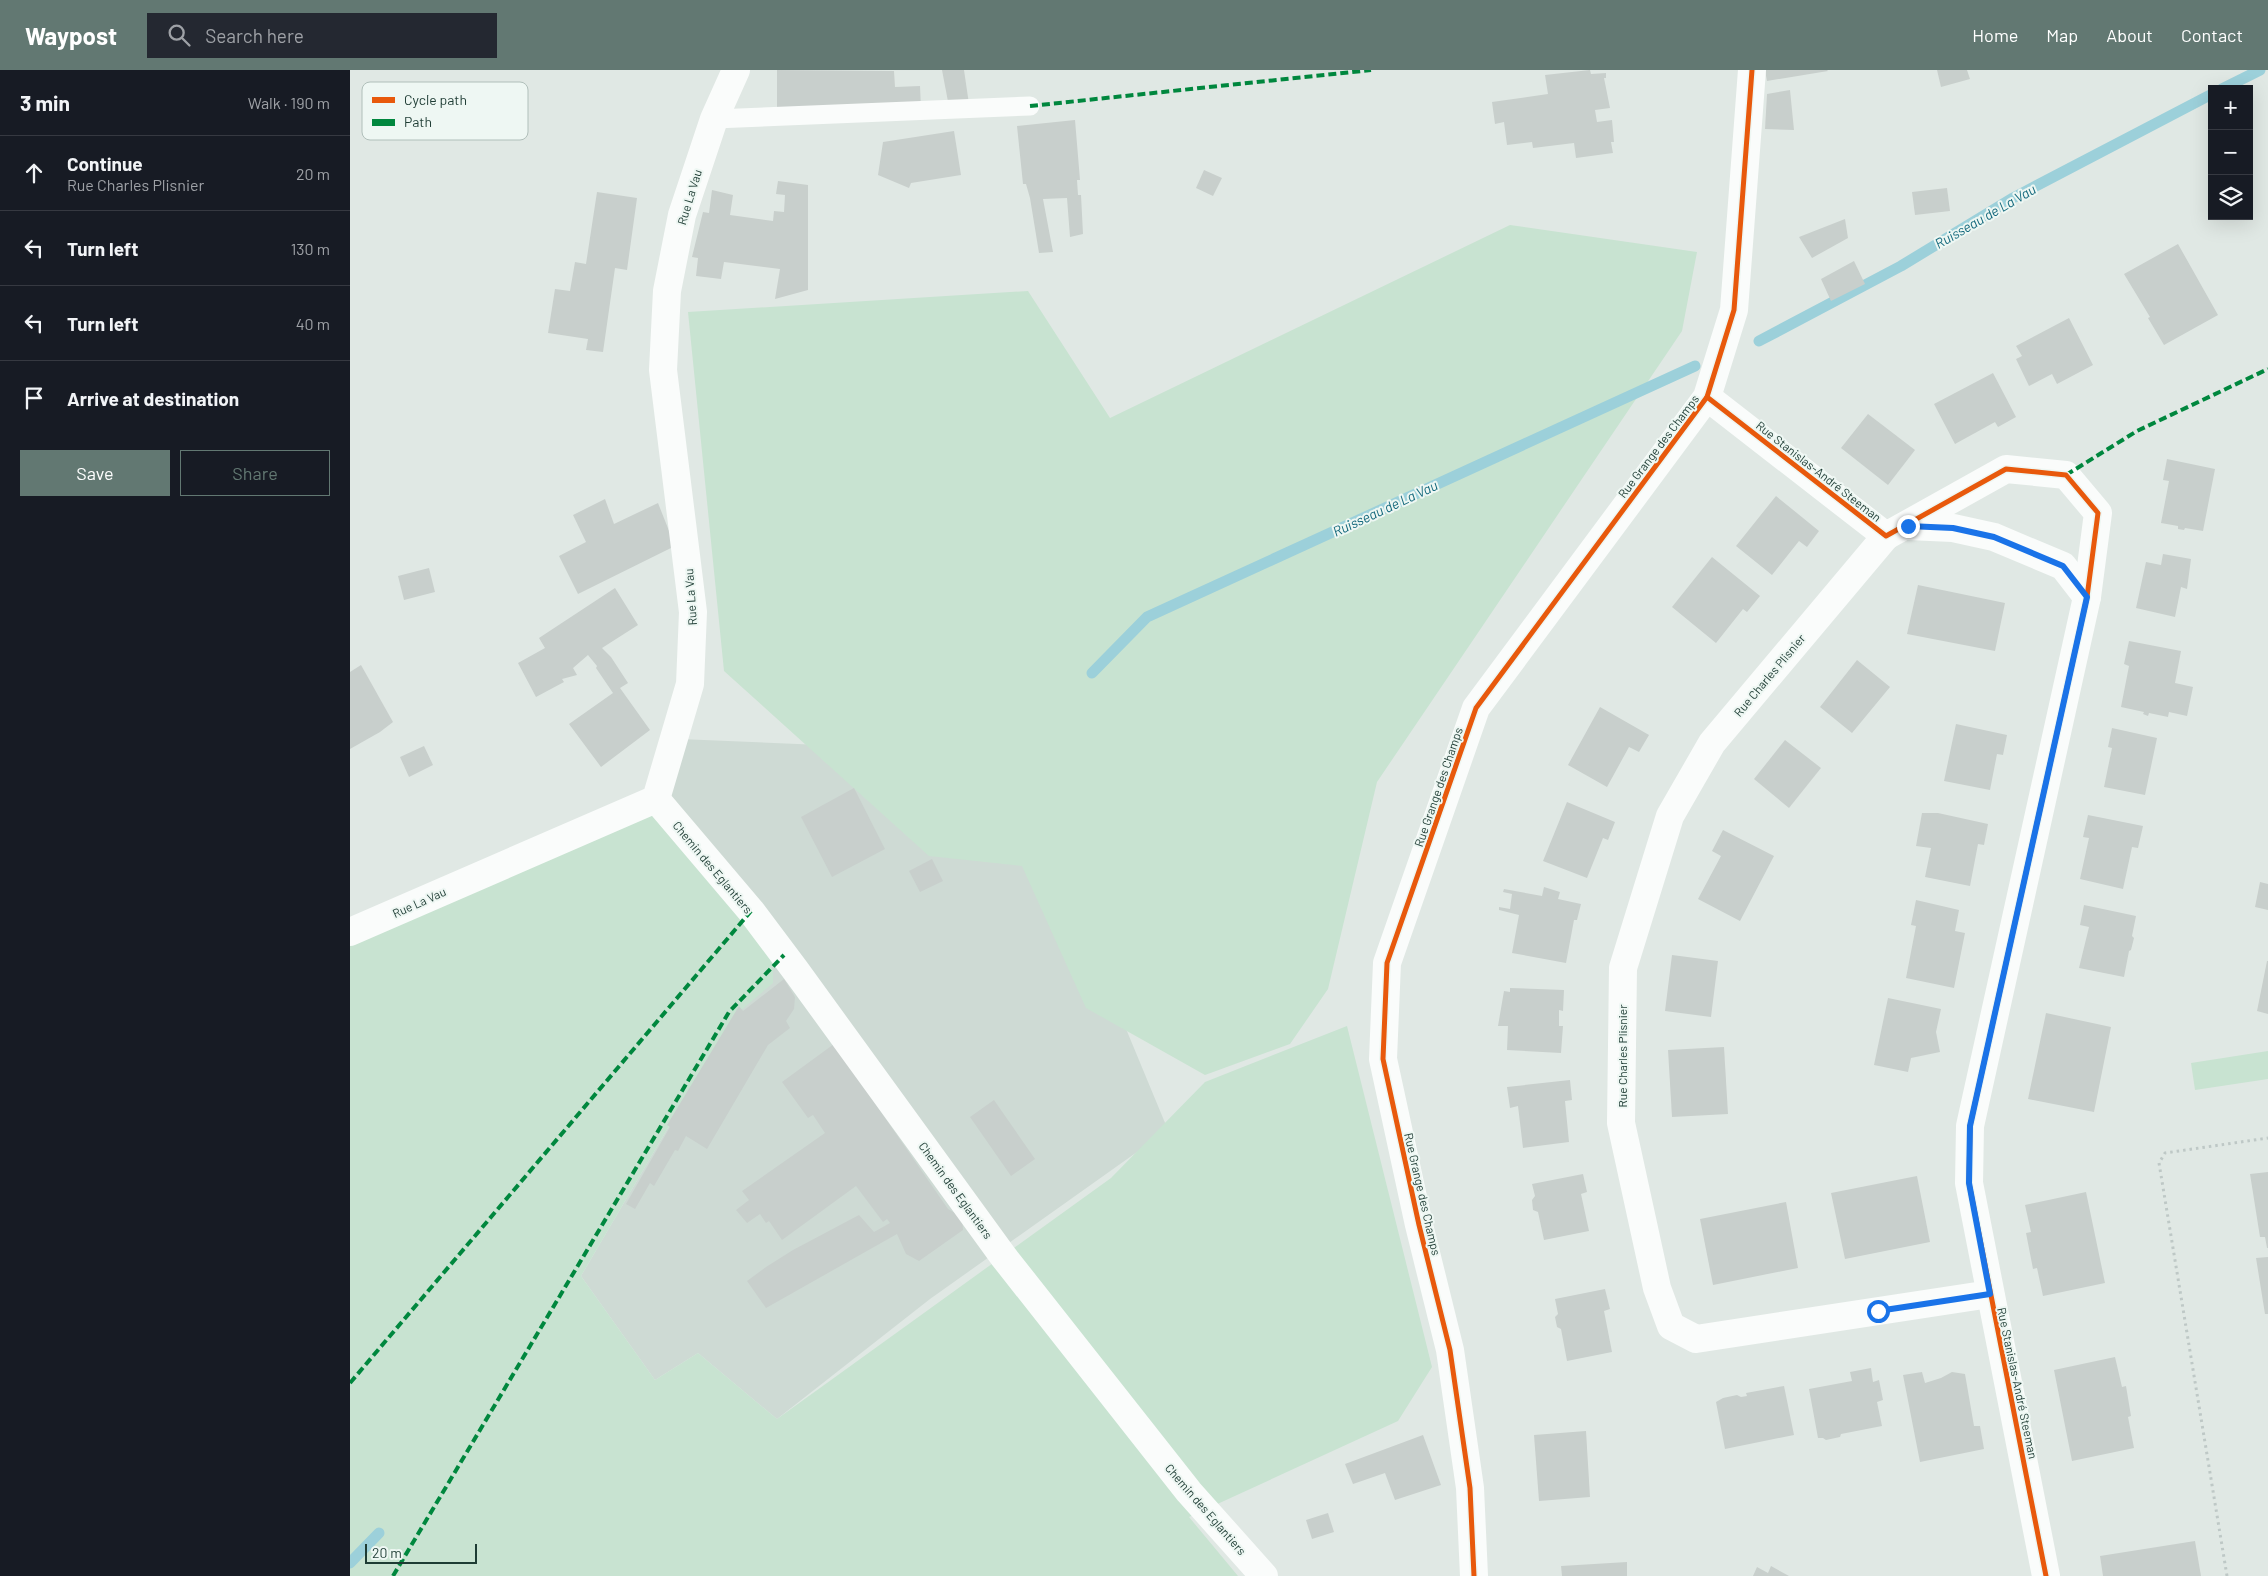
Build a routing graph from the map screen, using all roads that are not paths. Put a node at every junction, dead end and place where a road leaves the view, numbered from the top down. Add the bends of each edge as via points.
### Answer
1 (736, 70) edge
2 (1752, 70) edge
3 (1030, 106) dead end
4 (714, 119) junction
5 (1707, 397) junction
6 (1897, 531) junction
7 (2087, 597) junction
8 (656, 799) junction
9 (350, 932) edge
10 (1990, 1294) junction
11 (1264, 1576) edge
12 (1474, 1576) edge
13 (2046, 1576) edge

1 - 4 street, Rue La Vau
2 - 5 street, Rue Grange des Champs via 1734,310
3 - 4 lane
4 - 8 street, Rue La Vau via 682,215 667,291 663,370 693,612 690,684
5 - 6 street, Rue Stanislas-André Steeman
5 - 12 street, Rue Grange des Champs via 1476,708 1387,963 1383,1058 1450,1350 1470,1488
6 - 7 street via 1953,528 1994,537 2063,566
6 - 7 street, Rue Stanislas-André Steeman via 2006,469 2066,475 2098,513
6 - 10 street, Rue Charles Plisnier via 1712,743 1670,816 1623,968 1622,1123 1657,1288 1671,1326 1696,1339
7 - 10 street, Rue Stanislas-André Steeman via 1970,1126 1969,1183
8 - 9 street, Rue La Vau
8 - 11 street, Chemin des Eglantiers via 796,971 1003,1256 1189,1492
10 - 13 street, Rue Stanislas-André Steeman

